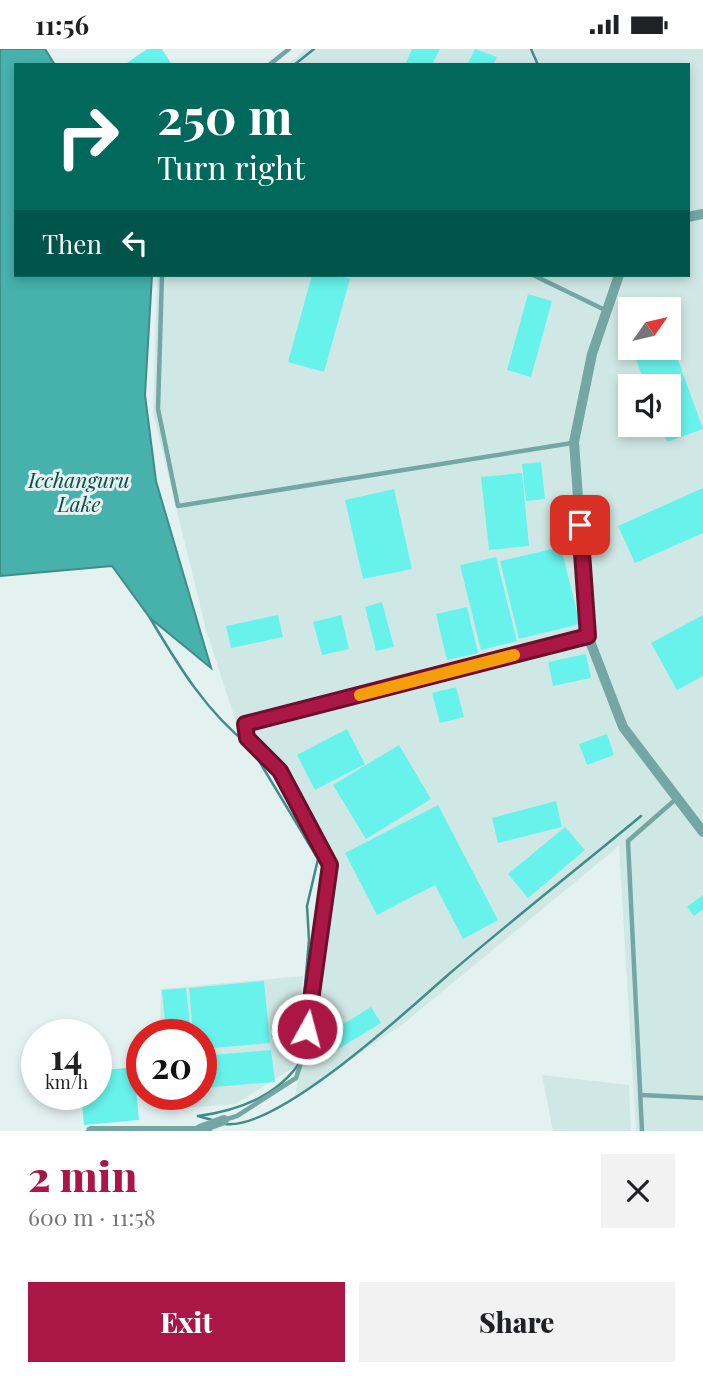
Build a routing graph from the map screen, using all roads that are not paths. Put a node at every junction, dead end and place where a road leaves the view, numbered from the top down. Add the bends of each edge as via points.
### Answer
1 (289, 49) edge
2 (272, 63) edge
3 (162, 277) edge
4 (537, 277) edge
5 (618, 277) edge
6 (605, 310) junction
7 (574, 442) junction
8 (588, 636) junction
9 (676, 799) junction
10 (703, 832) edge
11 (641, 1095) junction
12 (703, 1098) edge
13 (211, 1126) edge
14 (92, 1131) edge
15 (642, 1131) edge

1 - 2 lane
3 - 7 lane via 158,409 178,506
4 - 6 lane
5 - 6 street
6 - 7 street
7 - 8 street
8 - 9 street via 623,727
8 - 13 lane via 245,724 247,738 280,771 330,865 296,1079 237,1116
9 - 10 street
9 - 11 lane via 628,841
11 - 12 lane
11 - 15 lane
13 - 14 street

